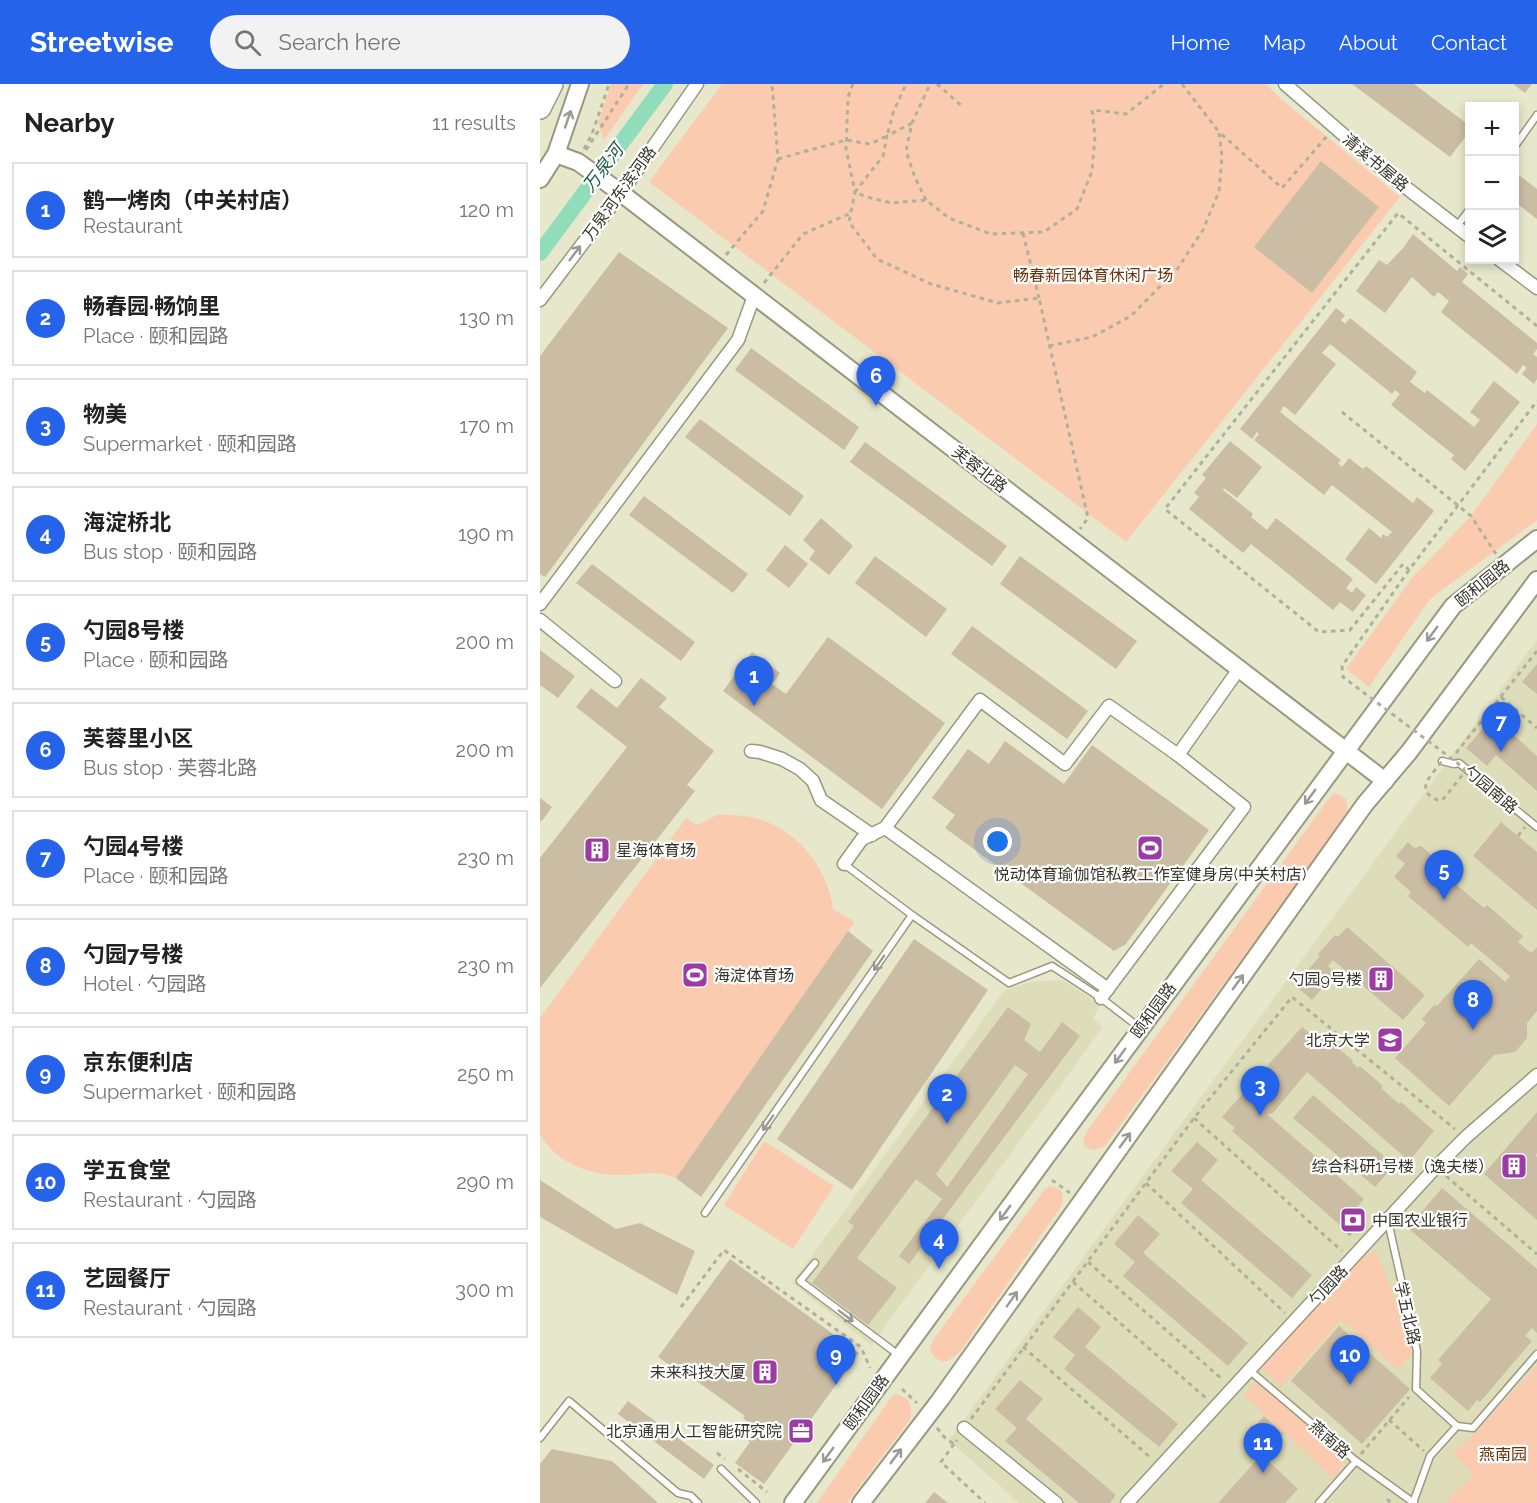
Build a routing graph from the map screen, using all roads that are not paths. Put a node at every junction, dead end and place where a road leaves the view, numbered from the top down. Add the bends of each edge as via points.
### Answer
1 (552, 84) edge
2 (580, 84) edge
3 (697, 84) edge
4 (1285, 84) edge
5 (540, 108) edge
6 (1537, 115) edge
7 (1519, 140) edge
8 (556, 154) junction
9 (540, 179) edge
10 (617, 190) junction
11 (1469, 210) edge
12 (1456, 227) junction
13 (1465, 233) edge
14 (1505, 264) edge
15 (1537, 288) edge
16 (754, 296) junction
17 (540, 300) edge
18 (1537, 539) edge
19 (1537, 580) edge
20 (540, 604) edge
21 (540, 620) edge
22 (1239, 669) junction
23 (615, 681) dead end
24 (751, 751) dead end
25 (1345, 751) junction
26 (1178, 755) junction
27 (1445, 762) road end
28 (1385, 781) junction
29 (1537, 827) edge
30 (885, 828) junction
31 (872, 835) junction
32 (844, 864) joint
33 (912, 915) junction
34 (1104, 994) junction
35 (1140, 1028) junction
36 (1537, 1075) edge
37 (705, 1213) dead end
38 (1387, 1221) junction
39 (814, 1263) dead end
40 (1537, 1354) edge
41 (901, 1356) junction
42 (1250, 1370) junction
43 (1457, 1426) junction
44 (964, 1428) road end
45 (540, 1438) edge
46 (1356, 1461) junction
47 (721, 1469) dead end
48 (698, 1503) edge
49 (756, 1503) edge
50 (793, 1503) edge
51 (861, 1503) edge
52 (1056, 1503) edge
53 (1126, 1503) edge
54 (1319, 1503) edge
55 (1414, 1503) edge

1 - 5 highway
8 -> 2 street
3 - 10 street, 万泉河东滨河路
4 - 12 street, 清溪书屋路
6 - 7 lane
8 - 9 street
8 - 10 street, 芙蓉北路 via 578,162
10 - 16 street, 芙蓉北路
17 -> 10 street, 万泉河东滨河路
11 - 12 lane
12 - 13 street, 清溪书屋路
14 - 15 street
16 - 20 street via 738,340
16 - 22 street, 芙蓉北路
18 -> 25 street, 颐和园路 via 1453,606
19 - 28 street
21 - 23 street
22 - 25 street, 芙蓉北路
22 - 26 street
24 - 31 street via 782,759 800,769 813,781 821,800
25 - 28 street, 芙蓉北路
25 -> 35 street, 颐和园路
26 - 30 street via 1109,706 1065,764 980,700
26 - 34 street via 1245,807
27 - 29 lane, 勺园南路 via 1459,762
51 -> 28 street via 940,1400
30 - 31 street
30 - 34 street
31 - 32 street via 862,839
32 - 33 lane
33 - 34 lane via 1009,983 1052,966
33 -> 37 lane
34 - 35 lane
35 -> 41 street, 颐和园路
36 - 38 street, 勺园路 via 1466,1137
38 - 42 street, 勺园路
38 - 43 lane, 学五北路 via 1417,1351 1416,1389
39 -> 41 lane via 800,1281
40 - 43 lane via 1473,1428
41 -> 50 street, 颐和园路
42 - 46 lane, 燕南路
42 - 53 street, 勺园路
43 - 55 lane via 1430,1456
44 - 52 street
45 - 48 lane via 569,1401 678,1493
46 - 54 lane
46 - 55 lane, 燕南路
47 - 49 lane

